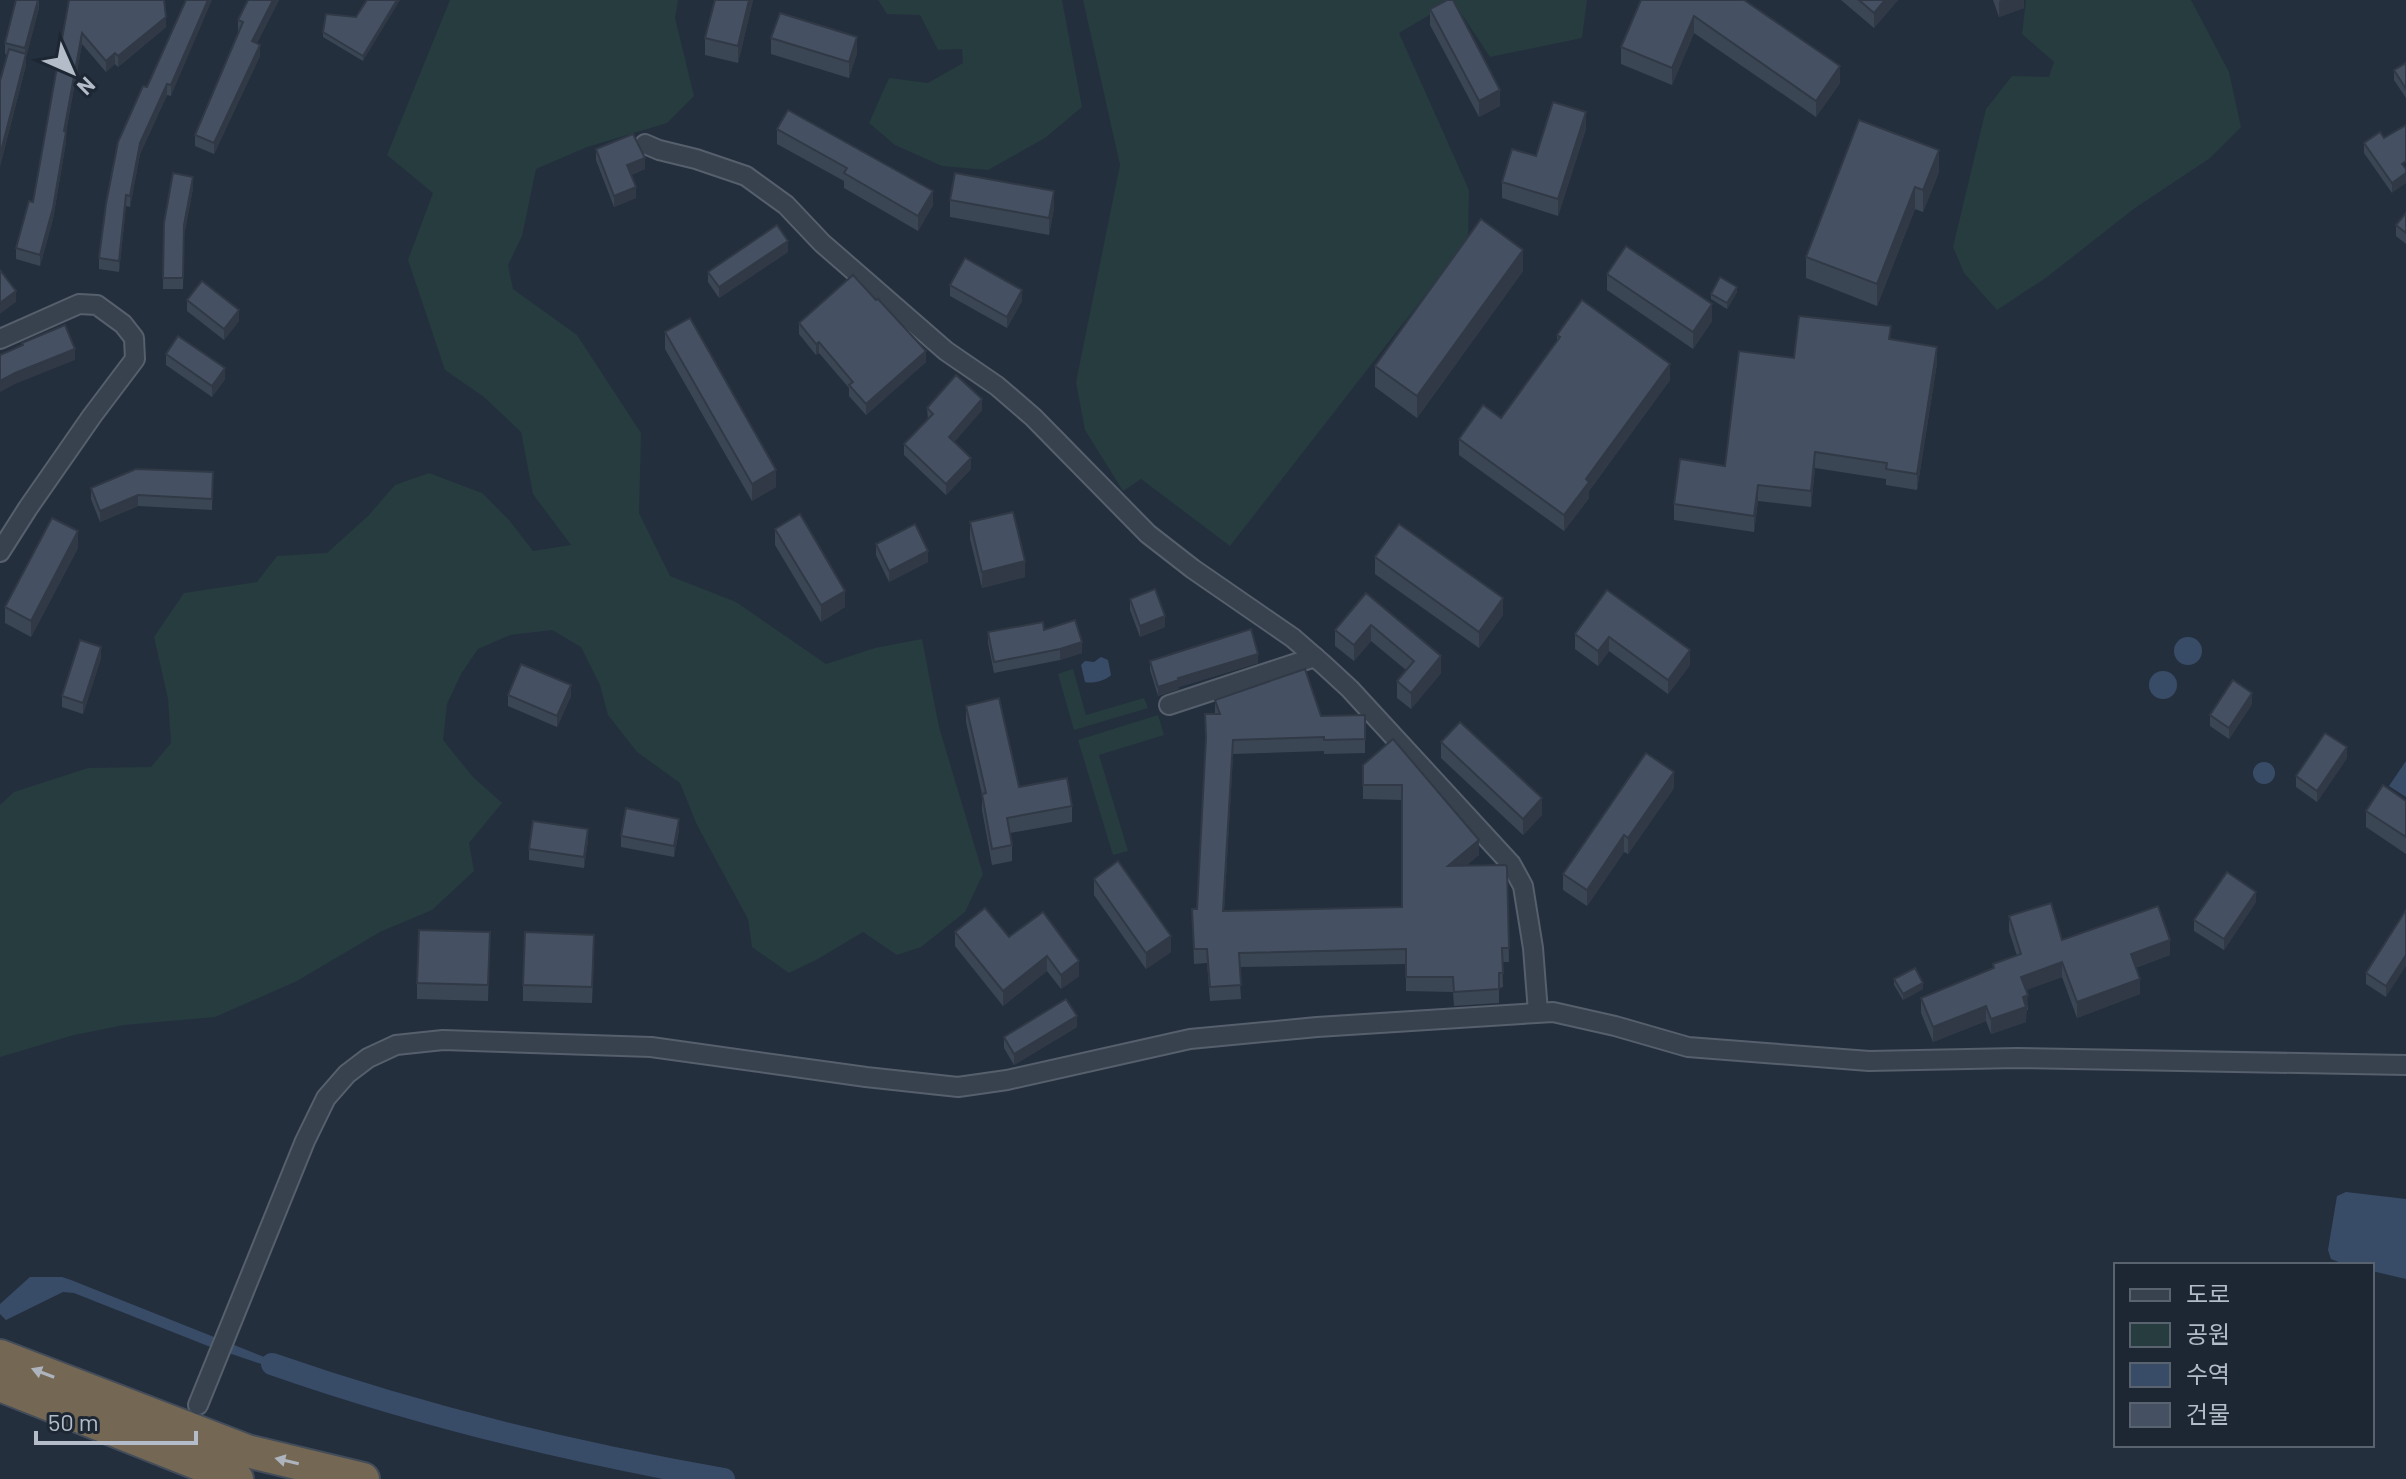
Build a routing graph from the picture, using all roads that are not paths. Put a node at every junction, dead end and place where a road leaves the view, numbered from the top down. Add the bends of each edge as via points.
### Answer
1 (645, 144) dead end
2 (0, 339) edge
3 (0, 552) edge
4 (1315, 657) junction
5 (1169, 705) dead end
6 (1538, 1012) junction
7 (2406, 1065) edge
8 (0, 1356) edge
9 (0, 1385) edge
10 (198, 1405) dead end
11 (237, 1479) edge
12 (363, 1479) edge

1 - 4 street via 746,176 786,205 946,351 1033,417 1148,534
2 - 3 street via 79,304 97,305 134,338 135,359
4 - 5 street
4 - 6 street via 1511,864 1523,886
6 - 7 street via 1688,1047 1869,1061 2017,1058
6 - 10 street via 1190,1039 958,1087 651,1047 443,1040 396,1045 368,1058 326,1098
12 -> 8 highway via 247,1451
9 - 11 highway

